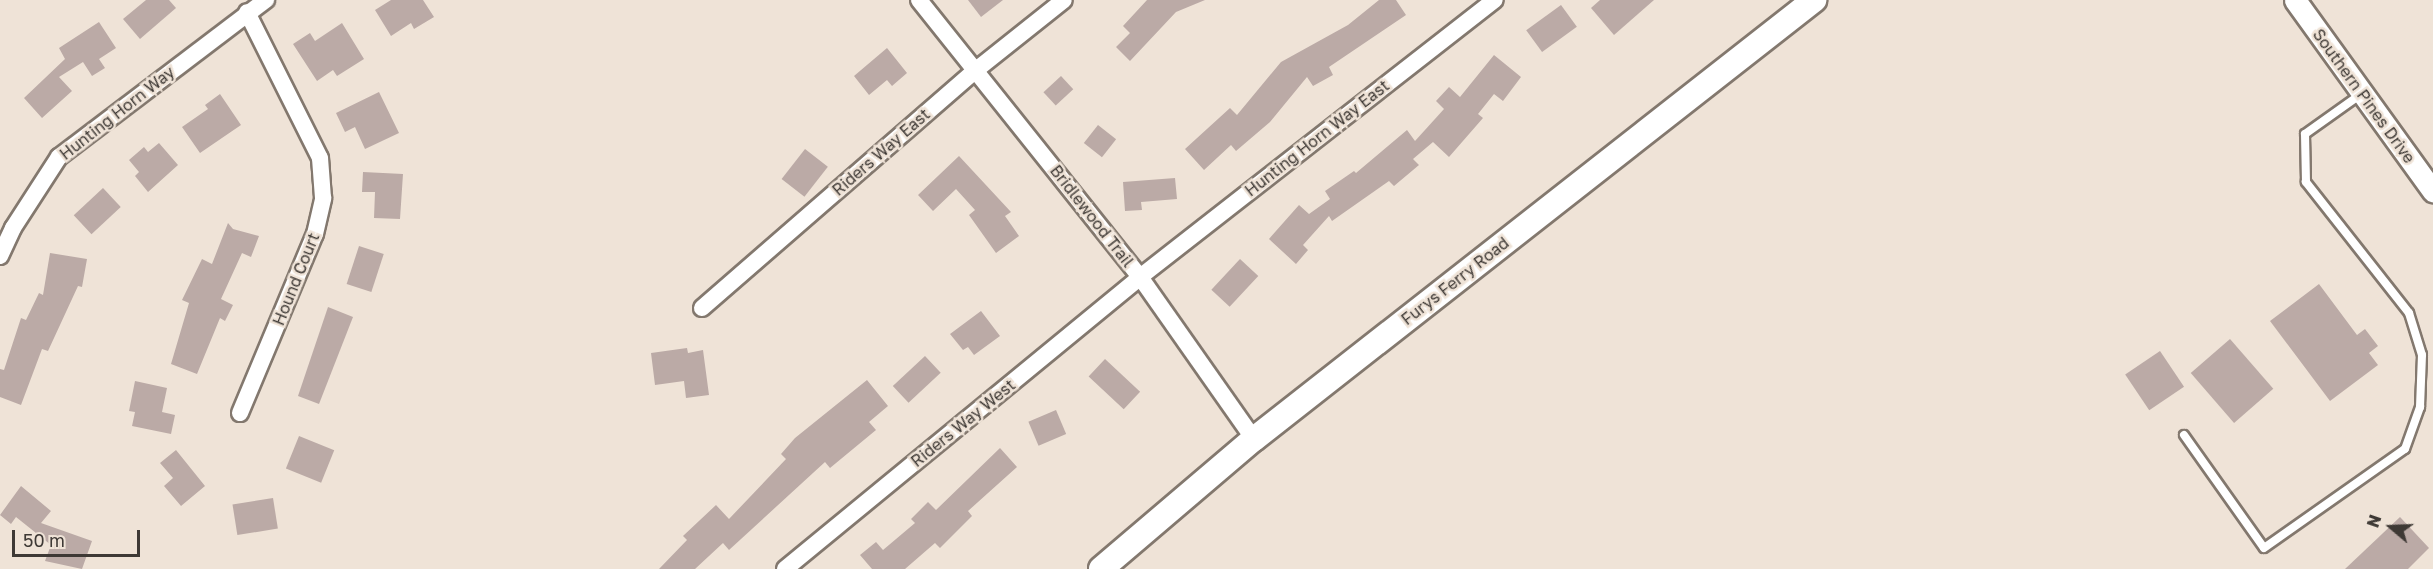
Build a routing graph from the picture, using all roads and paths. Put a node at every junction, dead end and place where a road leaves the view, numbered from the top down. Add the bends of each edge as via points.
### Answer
1 (266, 0) edge
2 (919, 0) edge
3 (1064, 0) edge
4 (1495, 0) edge
5 (1814, 0) edge
6 (2295, 0) edge
7 (247, 12) junction
8 (976, 70) junction
9 (2361, 94) junction
10 (2433, 191) edge
11 (0, 256) edge
12 (1140, 277) junction
13 (702, 308) dead end
14 (240, 413) dead end
15 (2184, 435) dead end
16 (1254, 439) junction
17 (785, 569) edge
18 (1101, 569) edge

1 - 7 street, Hunting Horn Way
2 - 8 street, Bridlewood Trail
3 - 8 street, Riders Way East
4 - 12 street, Hunting Horn Way East
5 - 16 main road, Furys Ferry Road
6 - 9 street, Southern Pines Drive
7 - 11 street, Hunting Horn Way via 58,157
7 - 14 street, Hound Court via 320,158 323,198 315,234
8 - 12 street, Bridlewood Trail
8 - 13 street, Riders Way East
9 - 10 street, Southern Pines Drive
9 - 15 lane via 2305,134 2306,182 2409,313 2422,355 2421,406 2405,449 2264,548
12 - 16 street, Bridlewood Trail
12 - 17 street, Riders Way West
16 - 18 main road, Furys Ferry Road

